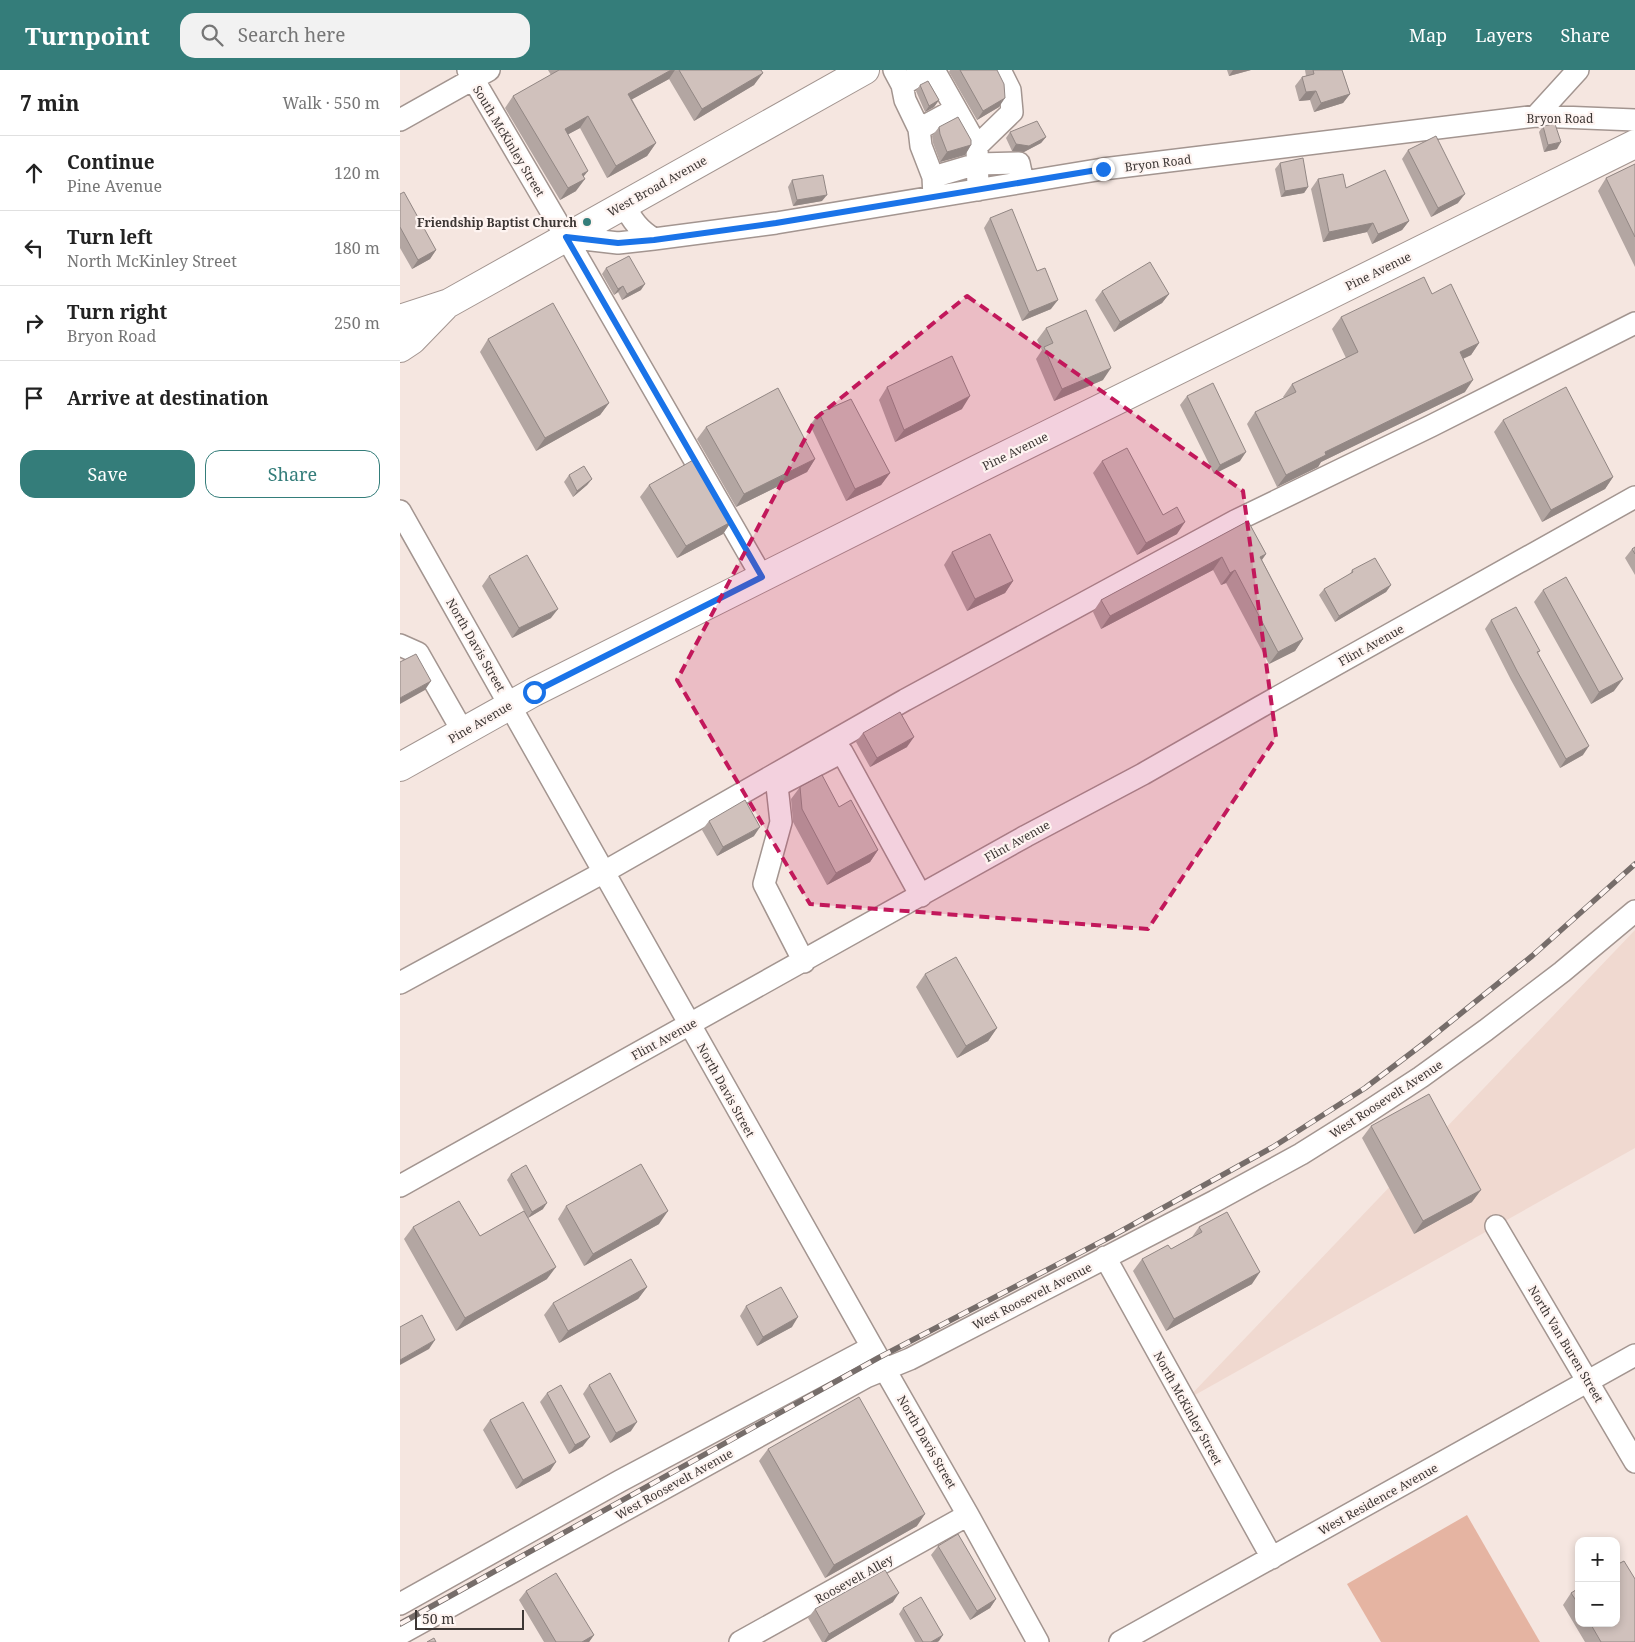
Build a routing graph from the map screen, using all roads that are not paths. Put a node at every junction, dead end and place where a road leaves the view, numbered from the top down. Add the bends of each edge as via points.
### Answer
1 (865, 70) edge
2 (928, 70) edge
3 (934, 70) edge
4 (1000, 70) edge
5 (1578, 70) edge
6 (476, 73) edge
7 (898, 77) edge
8 (956, 109) junction
9 (1536, 116) junction
10 (400, 120) edge
11 (1635, 120) edge
12 (919, 129) junction
13 (1635, 144) edge
14 (977, 155) junction
15 (1022, 182) junction
16 (934, 187) junction
17 (978, 190) junction
18 (624, 205) junction
19 (566, 237) junction
20 (654, 240) junction
21 (449, 302) junction
22 (400, 319) edge
23 (1635, 323) edge
24 (400, 348) edge
25 (1635, 497) edge
26 (400, 511) edge
27 (408, 543) edge
28 (762, 577) junction
29 (400, 645) edge
30 (510, 705) junction
31 (463, 732) junction
32 (402, 760) edge
33 (604, 872) junction
34 (920, 896) junction
35 (1635, 911) edge
36 (804, 962) junction
37 (400, 983) edge
38 (691, 1024) junction
39 (400, 1186) edge
40 (1496, 1226) dead end
41 (1105, 1258) junction
42 (872, 1347) junction
43 (1635, 1355) edge
44 (885, 1369) junction
45 (1588, 1381) junction
46 (1635, 1462) edge
47 (968, 1515) junction
48 (1272, 1558) junction
49 (400, 1604) edge
50 (400, 1634) edge
51 (740, 1642) edge
52 (1038, 1642) edge
53 (1120, 1642) edge

1 - 18 main road, West Broad Avenue
2 - 7 street
3 - 8 street
4 - 14 street via 1010,90 1012,112
5 - 9 street
6 - 10 street
6 - 19 street, South McKinley Street
7 - 12 street
8 - 12 street
8 - 14 street
9 - 11 street, Bryon Road
9 - 15 street, Bryon Road via 1103,169
12 - 16 street via 920,146
13 - 28 main road, Pine Avenue
14 - 15 street via 1019,163
14 - 16 street
14 - 17 street
15 - 17 street, Bryon Road
16 - 17 street, Bryon Road
16 - 20 street, Bryon Road via 776,223
18 - 19 main road, West Broad Avenue
18 - 20 street via 641,231
19 - 20 street, Bryon Road via 618,243
19 - 21 main road, West Broad Avenue
19 - 28 street
21 - 22 main road, West Broad Avenue
21 - 24 main road, West Broad Avenue
23 - 33 street via 1235,521 905,700
25 - 34 street, Flint Avenue
26 - 27 street, North Davis Street
27 - 30 street, North Davis Street
28 - 30 main road, Pine Avenue
29 - 31 street via 418,653
30 - 31 main road, Pine Avenue
30 - 33 street, North Davis Street
31 - 32 main road, Pine Avenue
33 - 37 street
33 - 38 street, North Davis Street
34 - 36 street, Flint Avenue
34 - 36 street via 842,752 777,786 781,822 764,884
35 - 41 street, West Roosevelt Avenue via 1486,1030 1360,1117 1266,1172
36 - 38 street, Flint Avenue
38 - 39 street, Flint Avenue
38 - 42 street, North Davis Street
40 - 45 street, North Van Buren Street
41 - 44 street, West Roosevelt Avenue
41 - 48 street, North McKinley Street
42 - 44 street, North Davis Street
42 - 49 street via 620,1481
43 - 45 street, West Residence Avenue
44 - 47 street, North Davis Street
44 - 50 street, West Roosevelt Avenue
45 - 46 street, North Van Buren Street
45 - 48 street, West Residence Avenue
47 - 51 street, Roosevelt Alley
47 - 52 street, North Davis Street
48 - 53 street, West Residence Avenue

